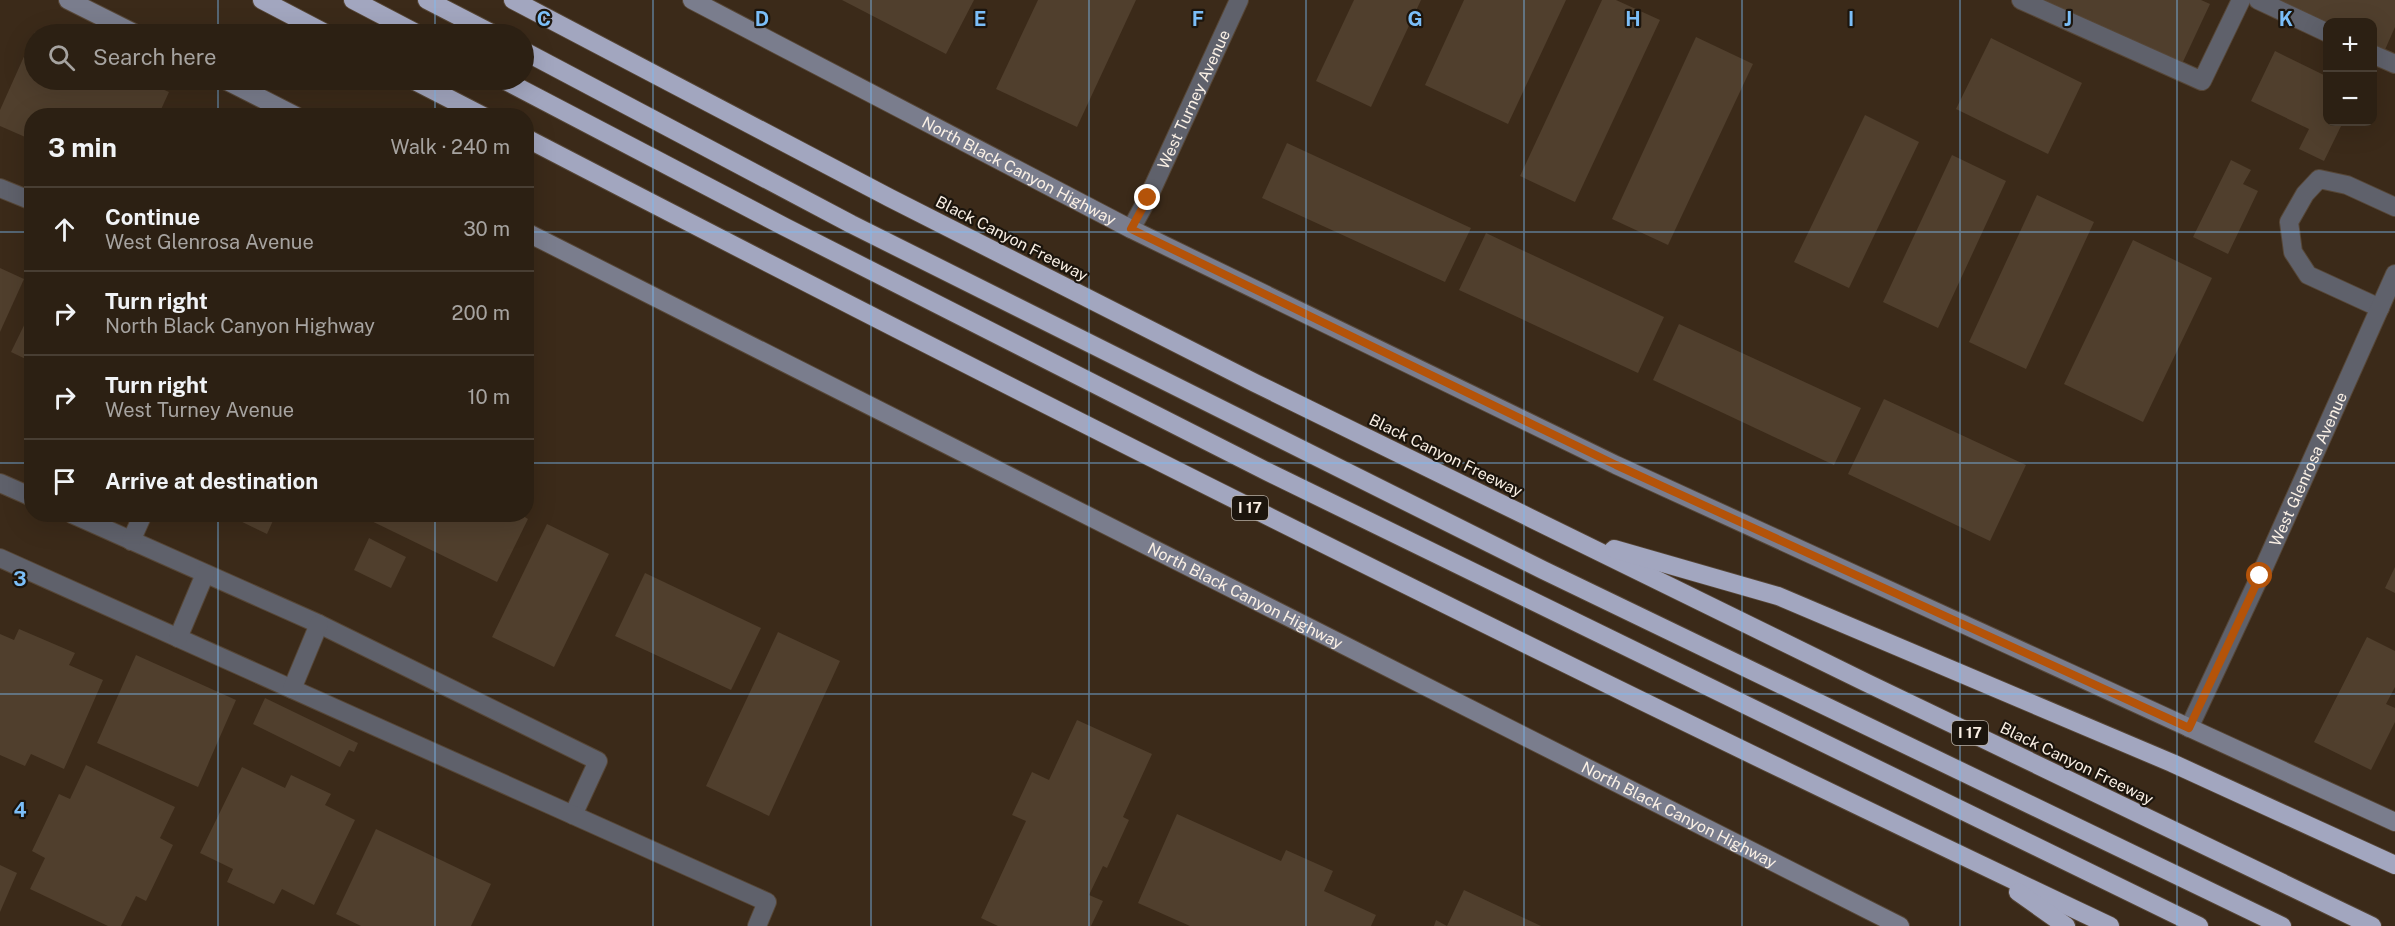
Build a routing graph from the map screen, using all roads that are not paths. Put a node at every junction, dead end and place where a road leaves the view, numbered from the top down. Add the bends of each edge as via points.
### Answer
1 (68, 0) edge
2 (262, 0) edge
3 (353, 0) edge
4 (428, 0) edge
5 (513, 0) edge
6 (692, 0) edge
7 (1239, 0) edge
8 (2021, 0) edge
9 (2241, 0) edge
10 (2259, 0) edge
11 (116, 24) edge
12 (308, 24) edge
13 (399, 24) edge
14 (474, 24) edge
15 (2323, 31) edge
16 (534, 56) edge
17 (2377, 56) edge
18 (2395, 64) edge
19 (245, 90) edge
20 (432, 90) edge
21 (523, 90) edge
22 (280, 108) edge
23 (467, 108) edge
24 (534, 142) edge
25 (0, 188) edge
26 (24, 198) edge
27 (2395, 207) edge
28 (1131, 229) junction
29 (534, 236) edge
30 (2395, 274) edge
31 (2380, 308) junction
32 (2, 484) edge
33 (24, 494) edge
34 (89, 522) edge
35 (139, 522) edge
36 (1570, 537) junction
37 (131, 541) junction
38 (0, 558) edge
39 (205, 574) junction
40 (319, 624) junction
41 (178, 638) junction
42 (292, 689) junction
43 (2189, 728) junction
44 (573, 815) junction
45 (2395, 822) edge
46 (1980, 864) junction
47 (2395, 865) edge
48 (757, 926) edge
49 (1900, 926) edge
50 (2066, 926) edge
51 (2110, 926) edge
52 (2199, 926) edge
53 (2282, 926) edge
54 (2372, 926) edge

1 - 11 main road
2 - 12 highway
3 - 13 highway
4 - 14 highway
5 - 36 highway, Black Canyon Freeway / I 17 via 1068,289
6 - 28 main road, North Black Canyon Highway
7 - 28 street, West Turney Avenue
8 - 9 street via 2202,81
10 - 15 street
16 - 53 highway via 851,224 1533,565
17 - 18 street
19 - 22 main road
20 - 23 highway
21 - 52 highway via 1268,472
24 - 46 highway, I 17 via 1450,608
25 - 26 street
27 - 31 street via 2347,185 2319,179 2289,222 2293,252 2308,275
28 - 43 main road, North Black Canyon Highway via 1616,465
29 - 49 main road, North Black Canyon Highway
30 - 31 street, West Glenrosa Avenue
31 - 43 street, West Glenrosa Avenue
32 - 33 street
34 - 37 street
35 - 37 street
36 - 47 highway via 1778,596 2172,763
36 - 54 highway, Black Canyon Freeway / I 17
37 - 39 street
38 - 41 street
39 - 40 street
39 - 41 street
40 - 42 street
40 - 44 street via 598,761
41 - 42 street
42 - 44 street
43 - 45 main road, North Black Canyon Highway
44 - 48 street via 767,902
46 - 50 highway
46 - 51 highway, I 17

